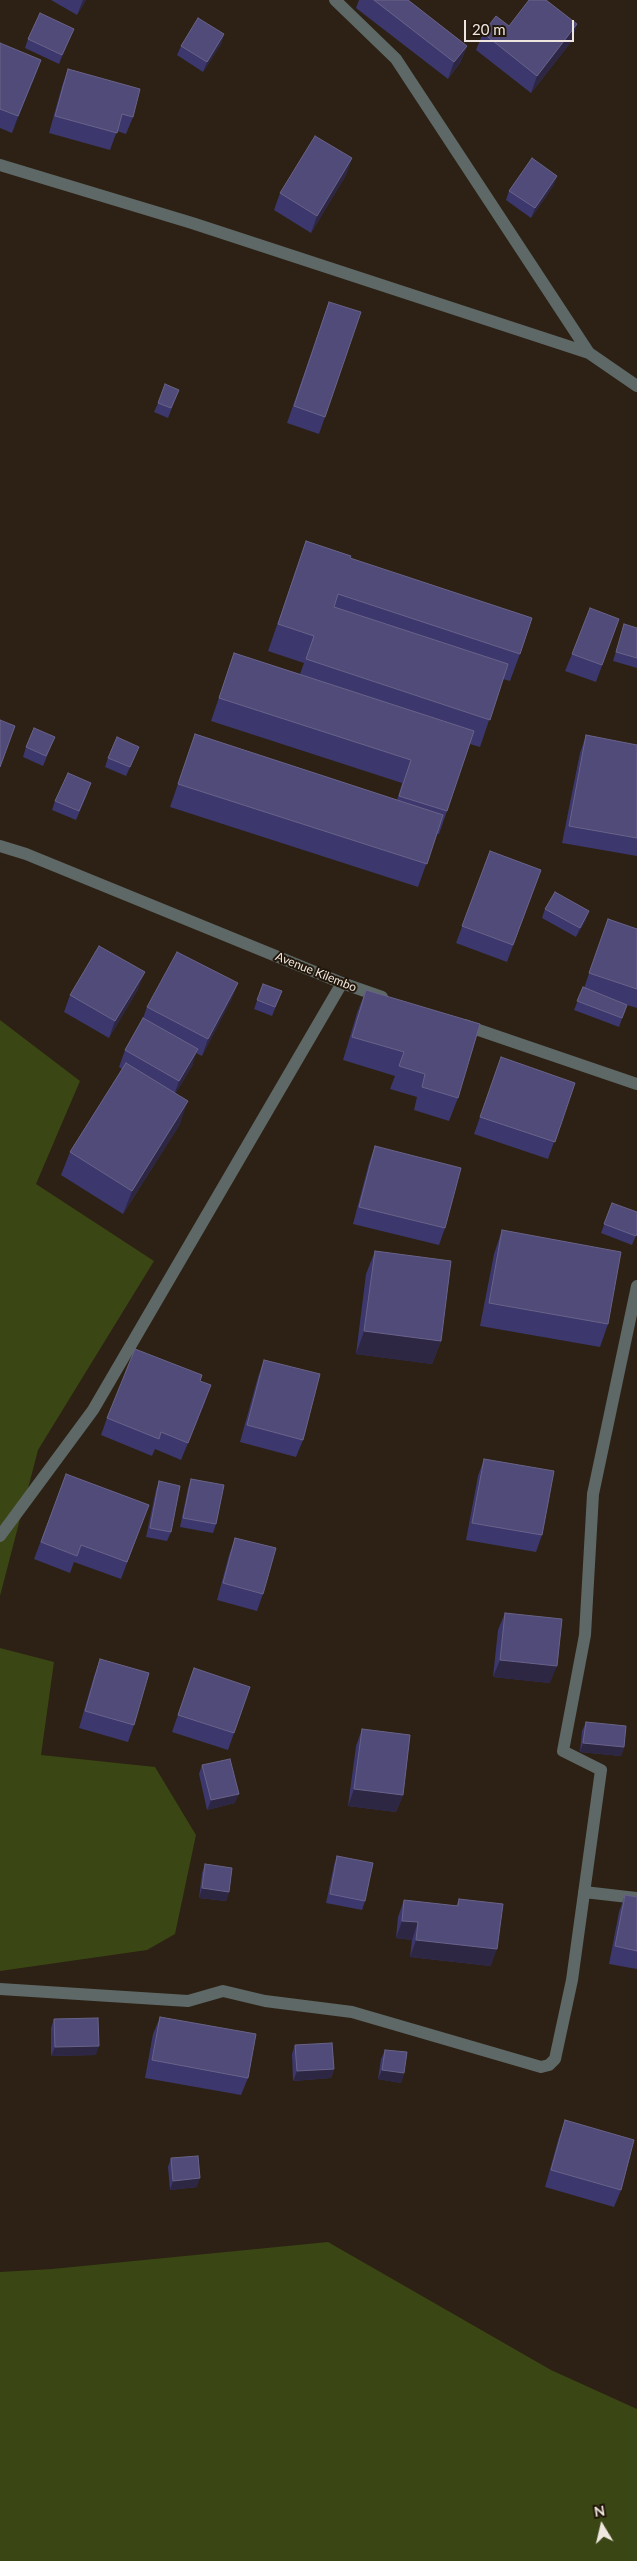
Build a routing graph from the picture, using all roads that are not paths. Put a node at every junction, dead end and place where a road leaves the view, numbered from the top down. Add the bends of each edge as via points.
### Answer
1 (335, 0) edge
2 (0, 165) edge
3 (589, 353) junction
4 (637, 386) edge
5 (0, 846) edge
6 (342, 983) junction
7 (398, 1002) edge
8 (453, 1021) edge
9 (637, 1084) edge
10 (637, 1286) edge
11 (0, 1536) edge
12 (584, 1892) junction
13 (637, 1898) edge
14 (0, 1989) edge

1 - 3 street via 396,60
2 - 3 street via 192,223
3 - 4 street
5 - 6 street, Avenue Kilembo
6 - 7 street, Avenue Kilembo
6 - 11 street via 94,1410
8 - 9 street
10 - 12 street via 593,1494 585,1635 563,1751 601,1770
12 - 13 street
12 - 14 street via 572,1980 555,2060 549,2065 541,2066 352,2012 265,2002 223,1991 188,2001

